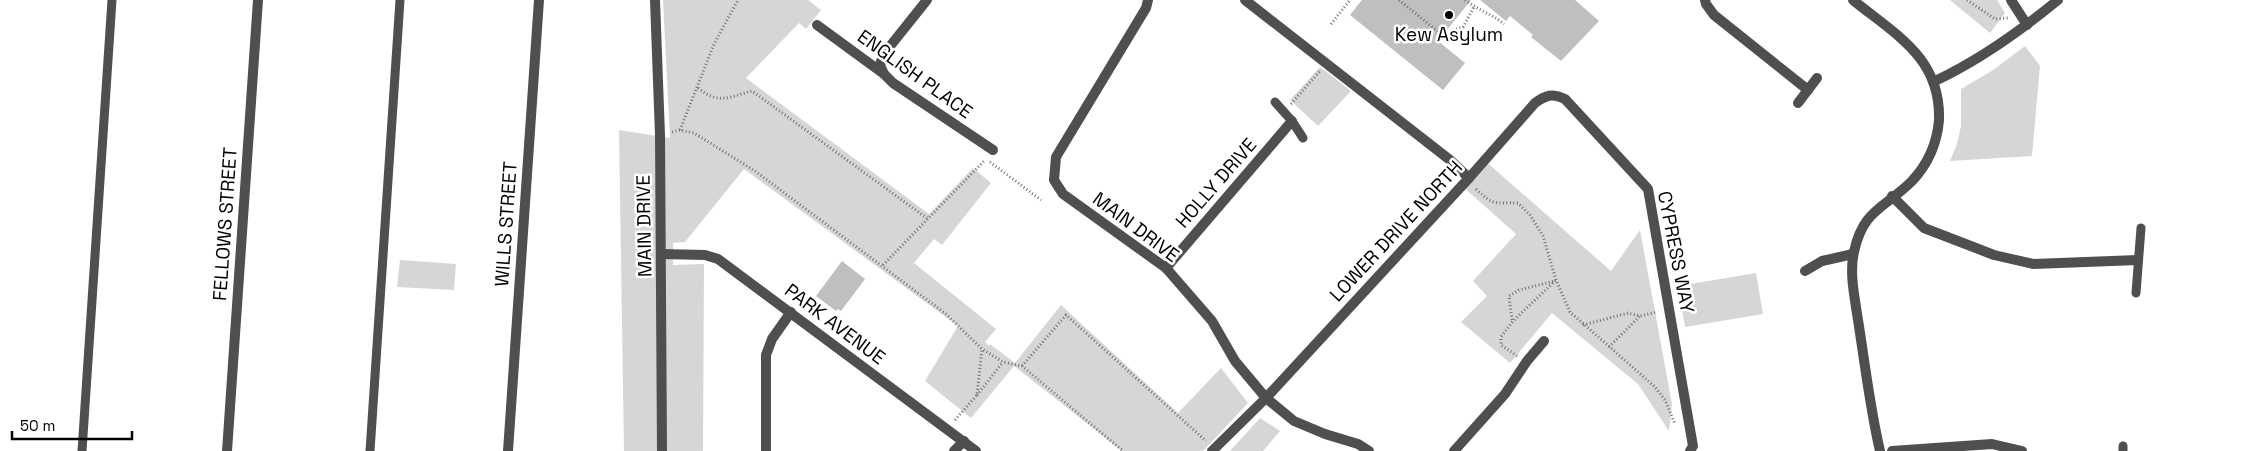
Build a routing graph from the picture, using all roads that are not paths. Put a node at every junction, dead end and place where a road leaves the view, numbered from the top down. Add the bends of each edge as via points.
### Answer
1 (112, 0) edge
2 (258, 0) edge
3 (400, 0) edge
4 (539, 0) edge
5 (654, 0) edge
6 (927, 0) edge
7 (1148, 0) edge
8 (1246, 0) edge
9 (1705, 0) edge
10 (1854, 0) edge
11 (2011, 0) edge
12 (2058, 0) edge
13 (817, 25) dead end
14 (2027, 25) junction
15 (884, 74) junction
16 (1818, 78) dead end
17 (1934, 81) junction
18 (1808, 90) junction
19 (1555, 94) joint
20 (1275, 102) dead end
21 (1798, 103) dead end
22 (1292, 121) junction
23 (1304, 138) dead end
24 (993, 150) road end
25 (1469, 178) junction
26 (1892, 196) junction
27 (2141, 228) dead end
28 (662, 254) junction
29 (1853, 254) junction
30 (2138, 260) junction
31 (1166, 268) junction
32 (1805, 271) dead end
33 (2136, 293) dead end
34 (791, 312) junction
35 (1544, 340) dead end
36 (1266, 398) junction
37 (964, 441) junction
38 (1215, 448) edge
39 (82, 451) edge
40 (227, 451) edge
41 (370, 451) edge
42 (508, 451) edge
43 (662, 451) edge
44 (766, 451) edge
45 (954, 451) edge
46 (976, 451) edge
47 (1370, 451) edge
48 (1454, 451) edge
49 (1690, 451) edge
50 (1880, 451) edge
51 (1892, 451) edge
52 (2022, 451) edge

1 - 39 lane
2 - 40 street, FELLOWS STREET
3 - 41 lane
4 - 42 street, WILLS STREET
5 - 28 street, MAIN DRIVE via 658,46
6 - 15 street via 883,55 880,65
7 - 31 street, MAIN DRIVE via 1056,157 1054,180 1063,194
8 - 25 street
9 - 18 street via 1714,15
10 - 17 street via 1924,61
11 - 14 street
12 - 14 street
13 - 15 street, ENGLISH PLACE
14 - 17 street via 1969,65
15 - 24 street, ENGLISH PLACE via 893,84
16 - 18 street
17 - 26 street via 1939,106 1938,137 1928,160 1911,181
18 - 21 street
19 - 25 street, LOWER DRIVE NORTH via 1534,103
19 - 49 street, CYPRESS WAY via 1565,99 1648,189 1693,446
20 - 22 lane
22 - 23 lane
22 - 31 street, HOLLY DRIVE
25 - 36 street, LOWER DRIVE NORTH
26 - 29 street via 1872,213
26 - 30 street via 1924,228 1994,255 2033,264
27 - 30 lane
28 - 34 street, PARK AVENUE via 711,256
28 - 43 street, MAIN DRIVE
29 - 32 street via 1822,260
29 - 50 street via 1856,300
30 - 33 lane
31 - 36 street, MAIN DRIVE via 1212,321 1235,361
34 - 37 street, PARK AVENUE
34 - 44 street via 772,340 766,356
35 - 48 street via 1505,394
36 - 38 street, LOWER DRIVE NORTH
36 - 47 street, MAIN DRIVE via 1294,421
37 - 45 street
37 - 46 street, PARK AVENUE
51 - 52 street via 1992,444

